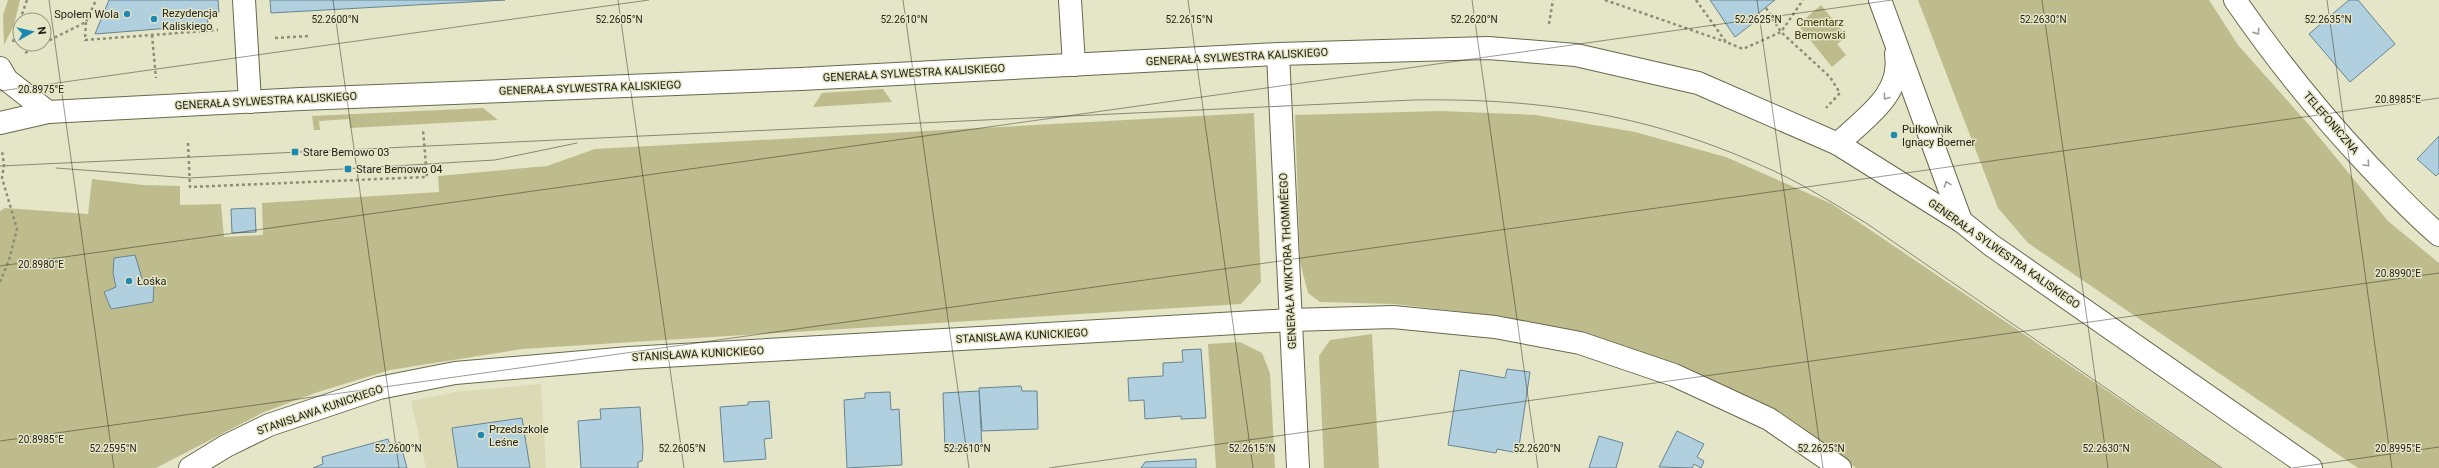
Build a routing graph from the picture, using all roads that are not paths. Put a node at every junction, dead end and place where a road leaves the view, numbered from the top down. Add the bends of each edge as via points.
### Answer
1 (244, 0) edge
2 (1070, 0) edge
3 (1880, 0) edge
4 (2234, 0) edge
5 (1893, 33) junction
6 (1278, 54) junction
7 (1074, 65) junction
8 (0, 68) edge
9 (250, 102) junction
10 (48, 112) junction
11 (0, 123) edge
12 (1838, 144) junction
13 (1961, 221) junction
14 (2439, 235) edge
15 (1291, 320) junction
16 (190, 468) edge
17 (1298, 468) edge
18 (1840, 468) edge
19 (2311, 468) edge

1 - 9 street
2 - 7 street
3 - 5 street
4 -> 14 street, TELEFONICZNA via 2273,55 2350,146 2414,214
5 -> 12 street via 1898,65 1894,84 1876,108
13 -> 5 street
6 - 7 street, GENERAŁA SYLWESTRA KALISKIEGO
6 - 12 street, GENERAŁA SYLWESTRA KALISKIEGO via 1488,48 1576,55 1698,83
6 - 15 street, GENERAŁA WIKTORA THOMMÉEGO
7 - 9 street, GENERAŁA SYLWESTRA KALISKIEGO via 793,80
8 - 10 street via 7,80
9 - 10 street, GENERAŁA SYLWESTRA KALISKIEGO
10 - 11 street, GENERAŁA SYLWESTRA KALISKIEGO
12 - 13 street, GENERAŁA SYLWESTRA KALISKIEGO
13 - 19 street, GENERAŁA SYLWESTRA KALISKIEGO via 1998,250
15 - 16 street, STANISŁAWA KUNICKIEGO via 637,358 455,373 379,388 270,426 226,446
15 - 17 street, GENERAŁA WIKTORA THOMMÉEGO
15 - 18 street, STANISŁAWA KUNICKIEGO via 1393,317 1495,327 1580,343 1674,375 1769,419

